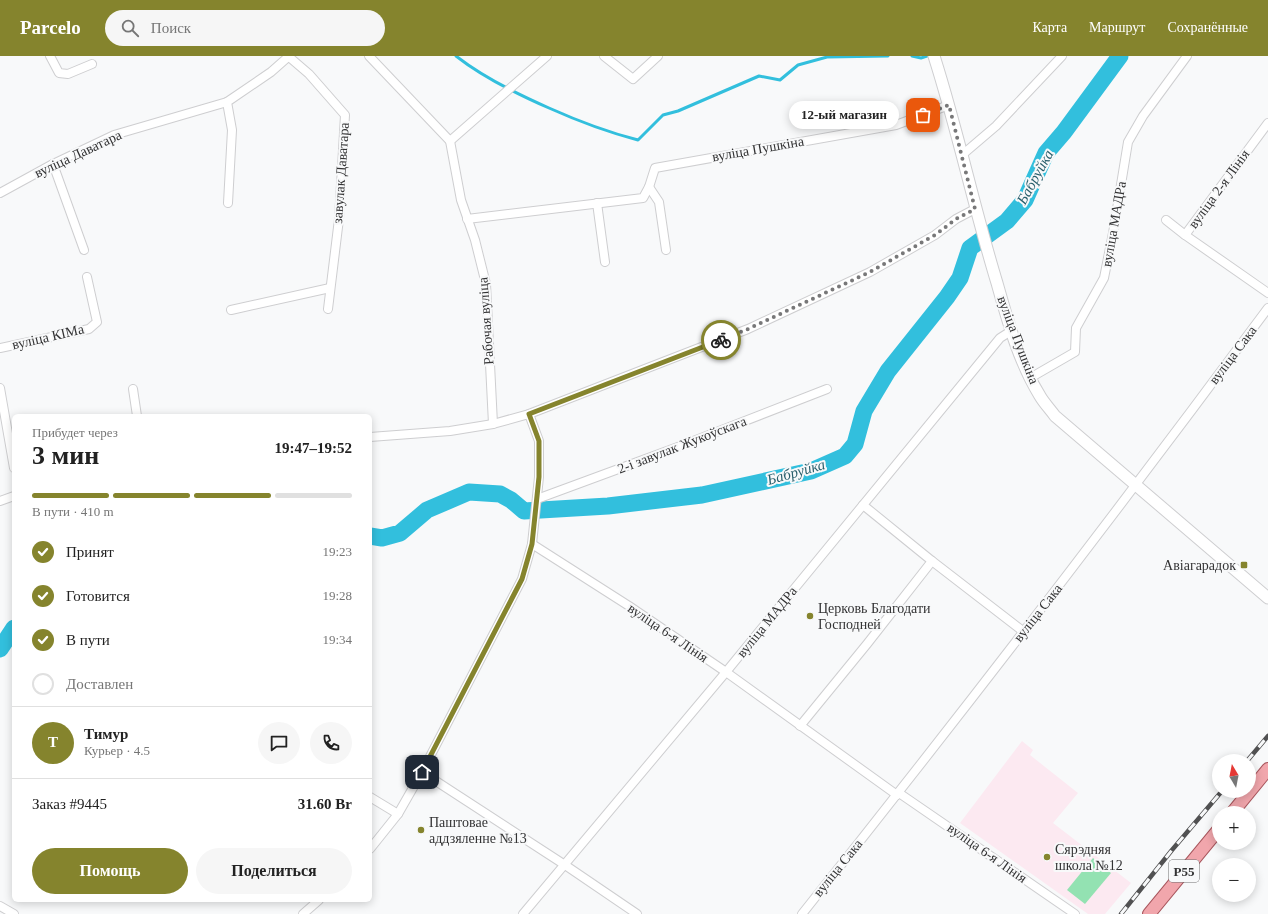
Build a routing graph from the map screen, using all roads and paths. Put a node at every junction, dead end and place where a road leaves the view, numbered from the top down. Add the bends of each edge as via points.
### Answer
1 (50, 56) edge
2 (288, 56) edge
3 (369, 56) edge
4 (547, 56) edge
5 (604, 56) edge
6 (658, 56) edge
7 (1062, 56) edge
8 (1187, 56) edge
9 (935, 58) edge
10 (92, 64) dead end
11 (227, 102) junction
12 (949, 105) junction
13 (1268, 123) edge
14 (450, 141) junction
15 (962, 155) junction
16 (53, 164) junction
17 (649, 187) junction
18 (0, 193) edge
19 (228, 203) dead end
20 (597, 203) junction
21 (975, 209) junction
22 (468, 219) junction
23 (1166, 220) dead end
24 (1185, 235) junction
25 (84, 250) dead end
26 (666, 250) dead end
27 (605, 262) dead end
28 (87, 277) dead end
29 (330, 288) junction
30 (1268, 293) edge
31 (1268, 308) edge
32 (328, 309) dead end
33 (231, 310) dead end
34 (1011, 331) junction
35 (0, 348) edge
36 (1030, 378) junction
37 (0, 388) edge
38 (133, 389) dead end
39 (827, 389) dead end
40 (137, 414) edge
41 (529, 414) junction
42 (493, 424) junction
43 (372, 437) edge
44 (12, 457) edge
45 (1136, 485) junction
46 (12, 497) edge
47 (537, 500) junction
48 (0, 501) edge
49 (863, 505) junction
50 (532, 544) junction
51 (932, 561) junction
52 (1268, 598) edge
53 (1024, 632) junction
54 (726, 672) junction
55 (800, 726) junction
56 (1268, 769) edge
57 (422, 772) junction
58 (898, 794) junction
59 (372, 798) edge
60 (1238, 806) edge
61 (398, 814) junction
62 (1212, 838) edge
63 (372, 846) edge
64 (565, 865) junction
65 (317, 902) edge
66 (0, 906) edge
67 (14, 914) edge
68 (303, 914) edge
69 (523, 914) edge
70 (637, 914) edge
71 (802, 914) edge
72 (1075, 914) edge
73 (1149, 914) edge

1 - 10 street via 59,73 68,74
2 - 11 street, вуліца Даватара via 271,72
2 - 29 street, завулак Даватара via 309,74 345,115 339,219
3 - 14 street
4 - 14 street
5 - 6 street via 633,78
7 - 15 street via 996,126
8 - 36 street, вуліца МАДРа via 1143,116 1128,142 1104,278 1076,328 1075,352
9 - 12 main road, вуліца Пушкіна
11 - 16 street, вуліца Даватара via 114,135
11 - 19 street via 232,130
12 - 15 main road, вуліца Пушкіна
12 - 17 street, вуліца Пушкіна via 896,125 655,168
13 - 24 street, вуліца 2-я Лінія
14 - 22 street, Рабочая вуліца via 461,200
15 - 21 main road, вуліца Пушкіна
16 - 18 street, вуліца Даватара
16 - 25 street
17 - 20 street via 643,198
17 - 26 street via 659,202
20 - 22 street
20 - 27 street
21 - 34 main road, вуліца Пушкіна
21 - 41 street via 870,272 748,329
22 - 42 street, Рабочая вуліца via 486,284
23 - 24 street
24 - 30 street
28 - 35 street, вуліца КІМа via 97,322 89,329
29 - 32 street, завулак Даватара
29 - 33 street
31 - 45 street, вуліца Сака
34 - 36 main road, вуліца Пушкіна
34 - 49 street, вуліца МАДРа via 1000,338
36 - 45 main road, вуліца Пушкіна via 1055,416
37 - 44 street
38 - 40 street
39 - 47 street, 2-і завулак Жукоўскага
41 - 42 street
41 - 47 street via 539,441
42 - 43 street via 450,431
45 - 52 main road, вуліца Пушкіна
45 - 53 street, вуліца Сака
46 - 48 street
47 - 50 street
49 - 51 street
49 - 54 street, вуліца МАДРа
50 - 54 street, вуліца 6-я Лінія
50 - 57 street via 522,579
51 - 53 street
51 - 55 street
53 - 58 street, вуліца Сака
54 - 55 street, вуліца 6-я Лінія
54 - 64 street, вуліца МАДРа
55 - 58 street, вуліца 6-я Лінія
56 - 60 main road
57 - 61 street
57 - 64 street
58 - 71 street, вуліца Сака
58 - 72 street, вуліца 6-я Лінія
59 - 61 street
61 - 63 street
62 - 73 main road, Р55
64 - 69 street, вуліца МАДРа
64 - 70 street
65 - 68 street
66 - 67 street

